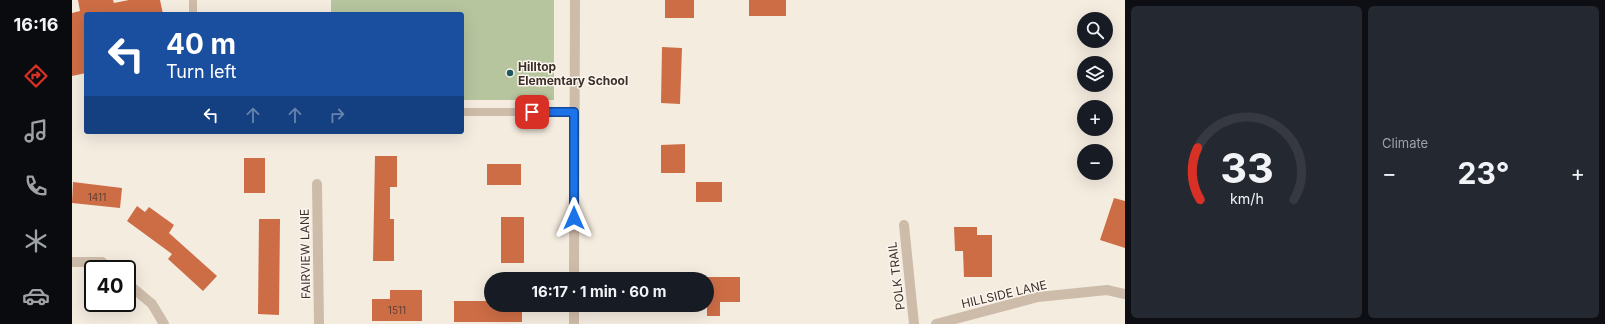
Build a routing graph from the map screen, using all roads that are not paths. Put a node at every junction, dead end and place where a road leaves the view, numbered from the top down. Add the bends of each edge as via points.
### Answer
1 (193, 0) edge
2 (575, 0) edge
3 (193, 12) edge
4 (464, 112) edge
5 (574, 112) junction
6 (317, 184) dead end
7 (904, 225) dead end
8 (72, 262) edge
9 (84, 262) edge
10 (574, 272) edge
11 (136, 291) edge
12 (1125, 294) edge
13 (574, 312) edge
14 (164, 324) edge
15 (319, 324) edge
16 (574, 324) edge
17 (914, 324) edge
18 (936, 324) edge

1 - 3 lane
2 - 5 street
4 - 5 lane
5 - 10 street
6 - 15 street, FAIRVIEW LANE
7 - 17 street, POLK TRAIL
8 - 9 street
11 - 14 street via 152,304
12 - 18 street, HILLSIDE LANE via 1107,290 1038,297
13 - 16 street

